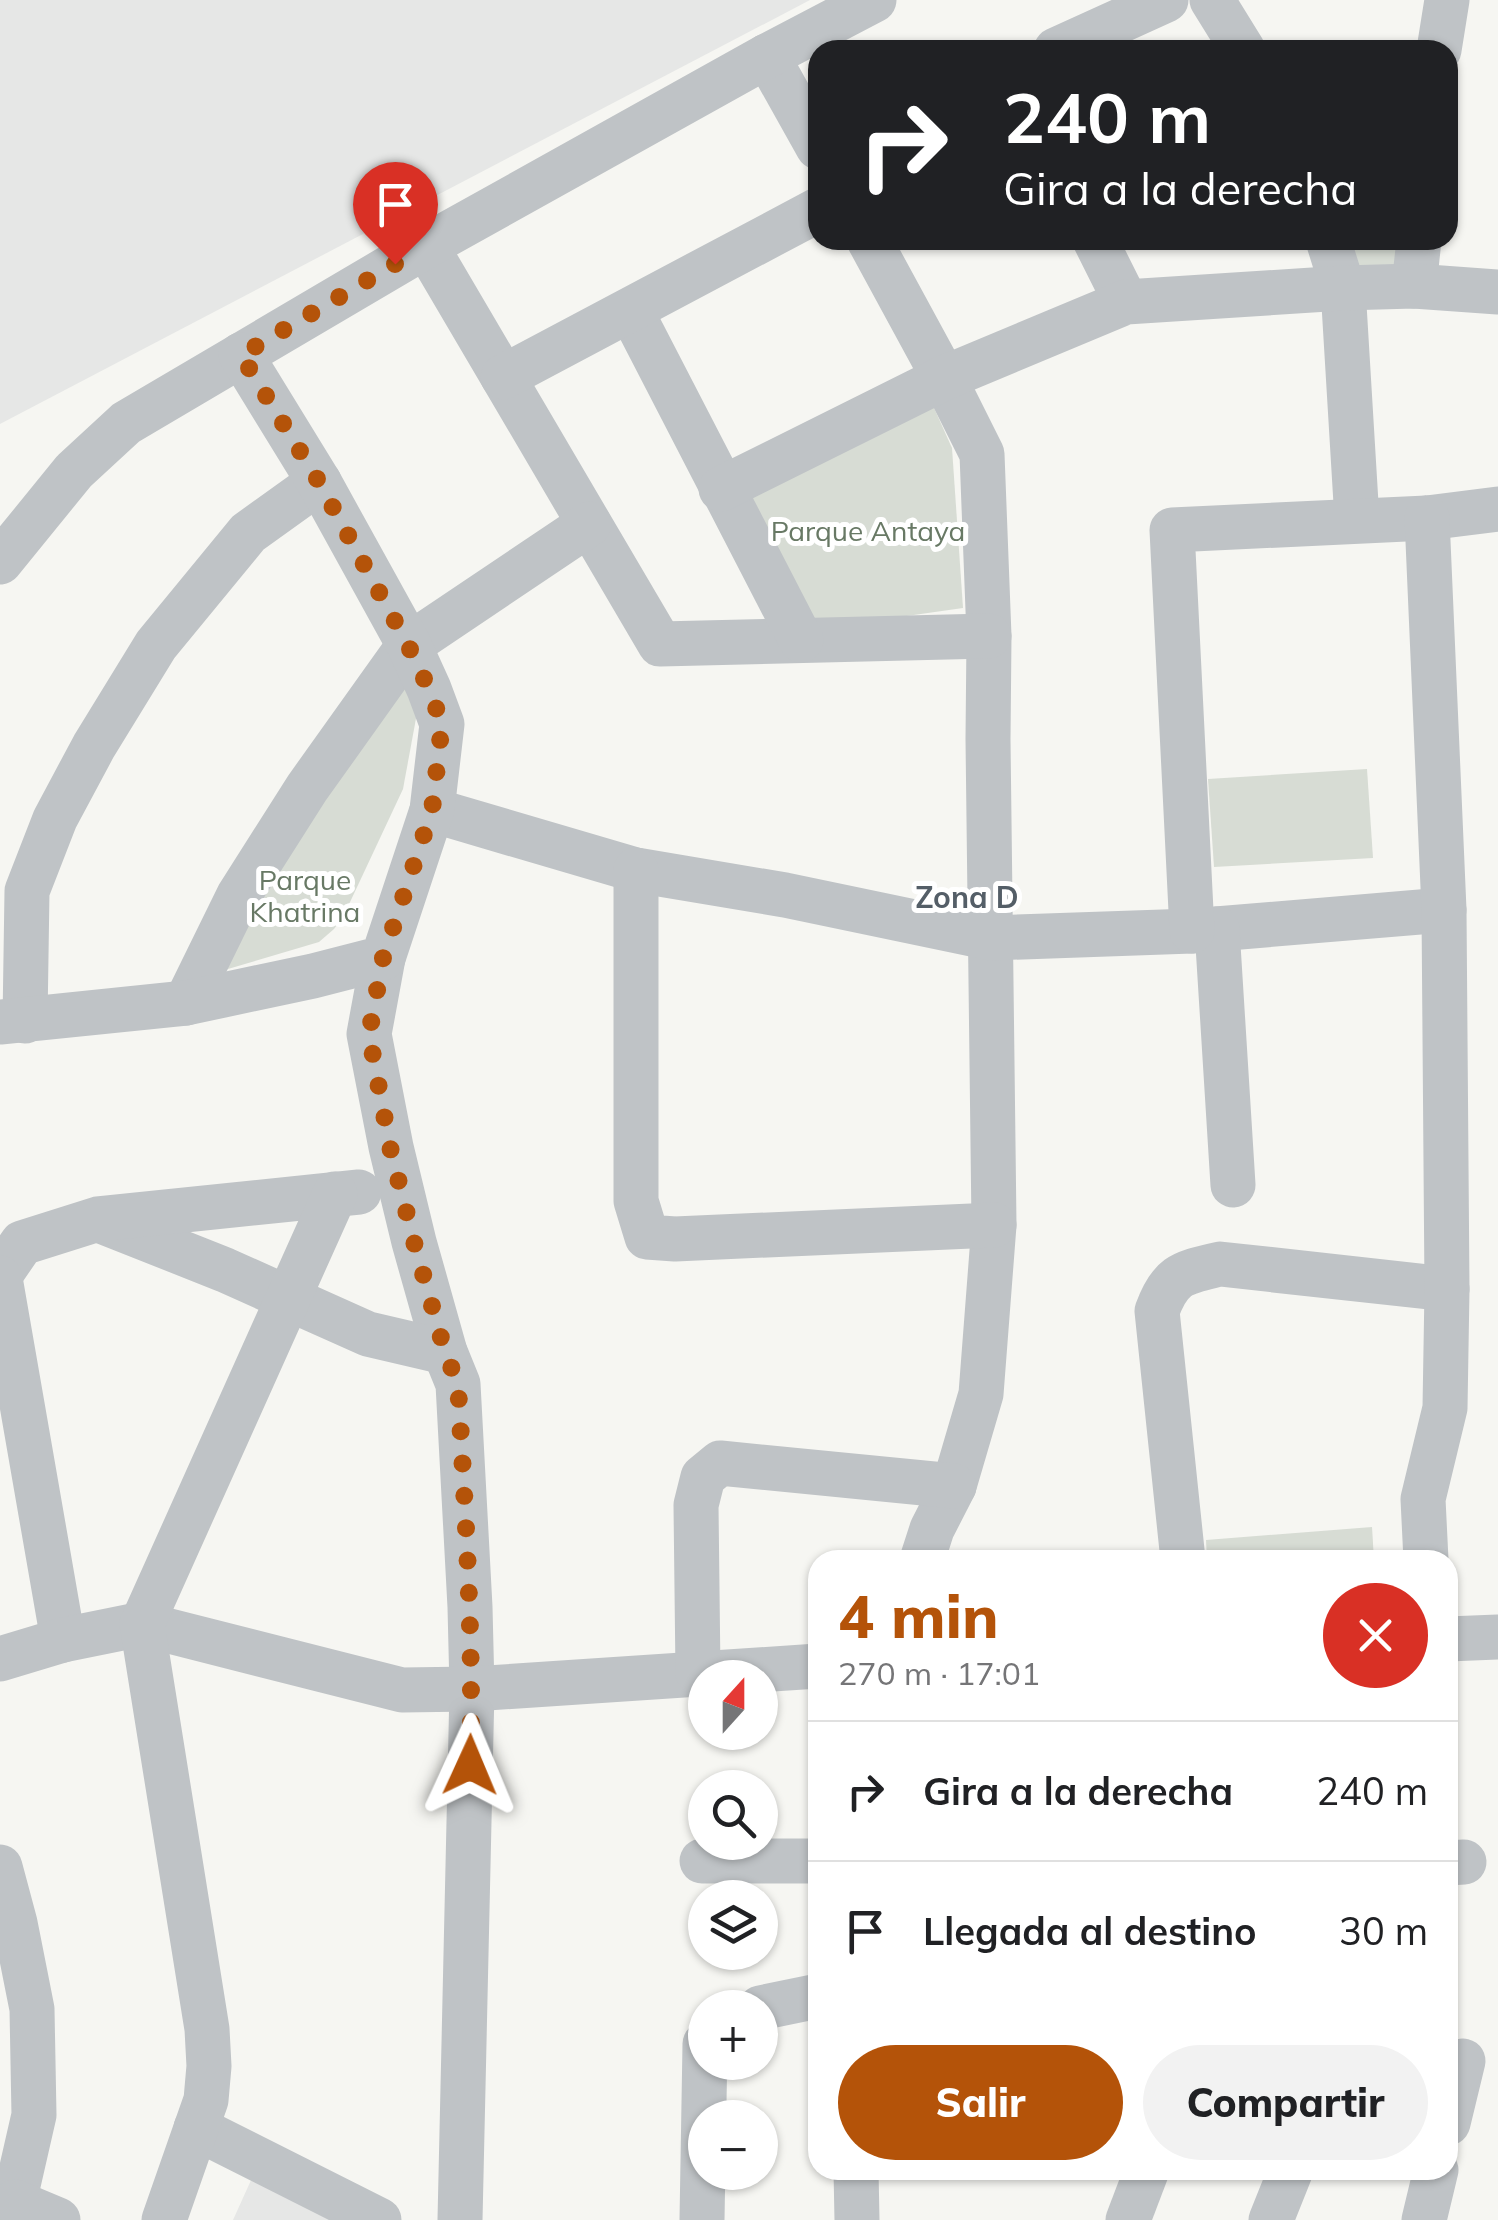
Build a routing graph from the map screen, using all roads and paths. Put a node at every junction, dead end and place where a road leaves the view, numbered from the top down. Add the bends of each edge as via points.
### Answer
1 (874, 0) edge
2 (1166, 0) edge
3 (1212, 0) edge
4 (1447, 0) edge
5 (1078, 40) edge
6 (1236, 40) edge
7 (1441, 40) edge
8 (767, 56) junction
9 (808, 129) edge
10 (808, 215) edge
11 (426, 246) junction
12 (874, 250) edge
13 (1100, 250) edge
14 (1331, 250) edge
15 (1418, 250) edge
16 (1414, 286) junction
17 (1342, 288) junction
18 (1498, 292) edge
19 (1126, 302) junction
20 (630, 311) junction
21 (241, 355) junction
22 (503, 377) junction
23 (944, 378) junction
24 (319, 482) junction
25 (721, 489) junction
26 (1498, 509) edge
27 (1427, 518) junction
28 (1357, 520) junction
29 (589, 524) junction
30 (0, 562) edge
31 (990, 636) junction
32 (801, 640) junction
33 (408, 645) junction
34 (432, 810) junction
35 (636, 870) junction
36 (1444, 910) junction
37 (1204, 930) junction
38 (991, 938) junction
39 (383, 958) junction
40 (186, 1003) junction
41 (12, 1021) edge
42 (1232, 1186) dead end
43 (400, 1187) junction
44 (334, 1194) junction
45 (98, 1219) junction
46 (994, 1225) junction
47 (0, 1276) edge
48 (1446, 1288) junction
49 (289, 1297) junction
50 (445, 1352) junction
51 (954, 1486) junction
52 (925, 1550) edge
53 (1182, 1550) edge
54 (1426, 1550) edge
55 (142, 1624) junction
56 (1498, 1637) edge
57 (1458, 1639) edge
58 (63, 1640) junction
59 (0, 1659) edge
60 (698, 1660) edge
61 (808, 1667) edge
62 (778, 1668) edge
63 (688, 1674) edge
64 (472, 1689) junction
65 (808, 1860) edge
66 (702, 1862) dead end
67 (0, 1867) edge
68 (808, 1998) edge
69 (778, 2004) edge
70 (1469, 2061) edge
71 (704, 2080) edge
72 (1458, 2093) edge
73 (196, 2128) junction
74 (856, 2180) edge
75 (1143, 2180) edge
76 (1286, 2180) edge
77 (1434, 2180) edge
78 (13, 2211) edge
79 (58, 2220) edge
80 (164, 2220) edge
81 (379, 2220) edge
82 (460, 2220) edge
83 (702, 2220) edge
84 (858, 2220) edge
85 (1128, 2220) edge
86 (1271, 2220) edge
87 (1424, 2220) edge

1 - 8 street
2 - 5 street
3 - 6 street
4 - 7 street
8 - 9 street
8 - 11 street
10 - 20 street
11 - 21 street
11 - 22 street
12 - 23 street
13 - 19 street
14 - 17 street
15 - 16 street
16 - 17 street
16 - 18 street
17 - 19 street
17 - 28 street
19 - 23 street
20 - 22 street
20 - 25 street
21 - 24 street
21 - 30 street via 126,423 74,472
22 - 29 street
23 - 25 street
23 - 31 street via 982,454
24 - 33 street
24 - 41 street via 248,533 156,645 86,761 27,891
25 - 32 street
26 - 27 street
27 - 28 street
27 - 36 street
28 - 37 street via 1172,530
29 - 32 street via 660,644
29 - 33 street
31 - 32 street
31 - 38 street
33 - 34 street via 442,724
33 - 40 street via 306,788
34 - 35 street
34 - 39 street
35 - 38 street
35 - 46 street via 636,1200 647,1237
36 - 37 street
36 - 48 street
37 - 38 street
37 - 42 street
38 - 46 street
39 - 40 street
39 - 43 street via 369,1034
40 - 41 street
43 - 44 street
43 - 50 street
44 - 45 street
44 - 49 street
45 - 47 street via 22,1243
45 - 49 street
46 - 51 street via 982,1394
47 - 58 street
48 - 53 street via 1220,1264 1183,1273 1165,1290 1157,1311
48 - 54 street via 1444,1408 1423,1499
49 - 50 street via 368,1334
49 - 55 street
50 - 64 street via 458,1384
51 - 52 street
51 - 60 street via 720,1463 703,1477 696,1505
55 - 58 street
55 - 64 street via 402,1690
55 - 73 street via 207,2029 206,2100
56 - 57 street
58 - 59 street
61 - 62 street
63 - 64 street
64 - 82 street
65 - 66 street
67 - 78 street via 32,2009 34,2115
68 - 69 street
70 - 72 street
71 - 83 street
73 - 80 street
73 - 81 street
74 - 84 street
75 - 85 street
76 - 86 street
77 - 87 street
78 - 79 street

